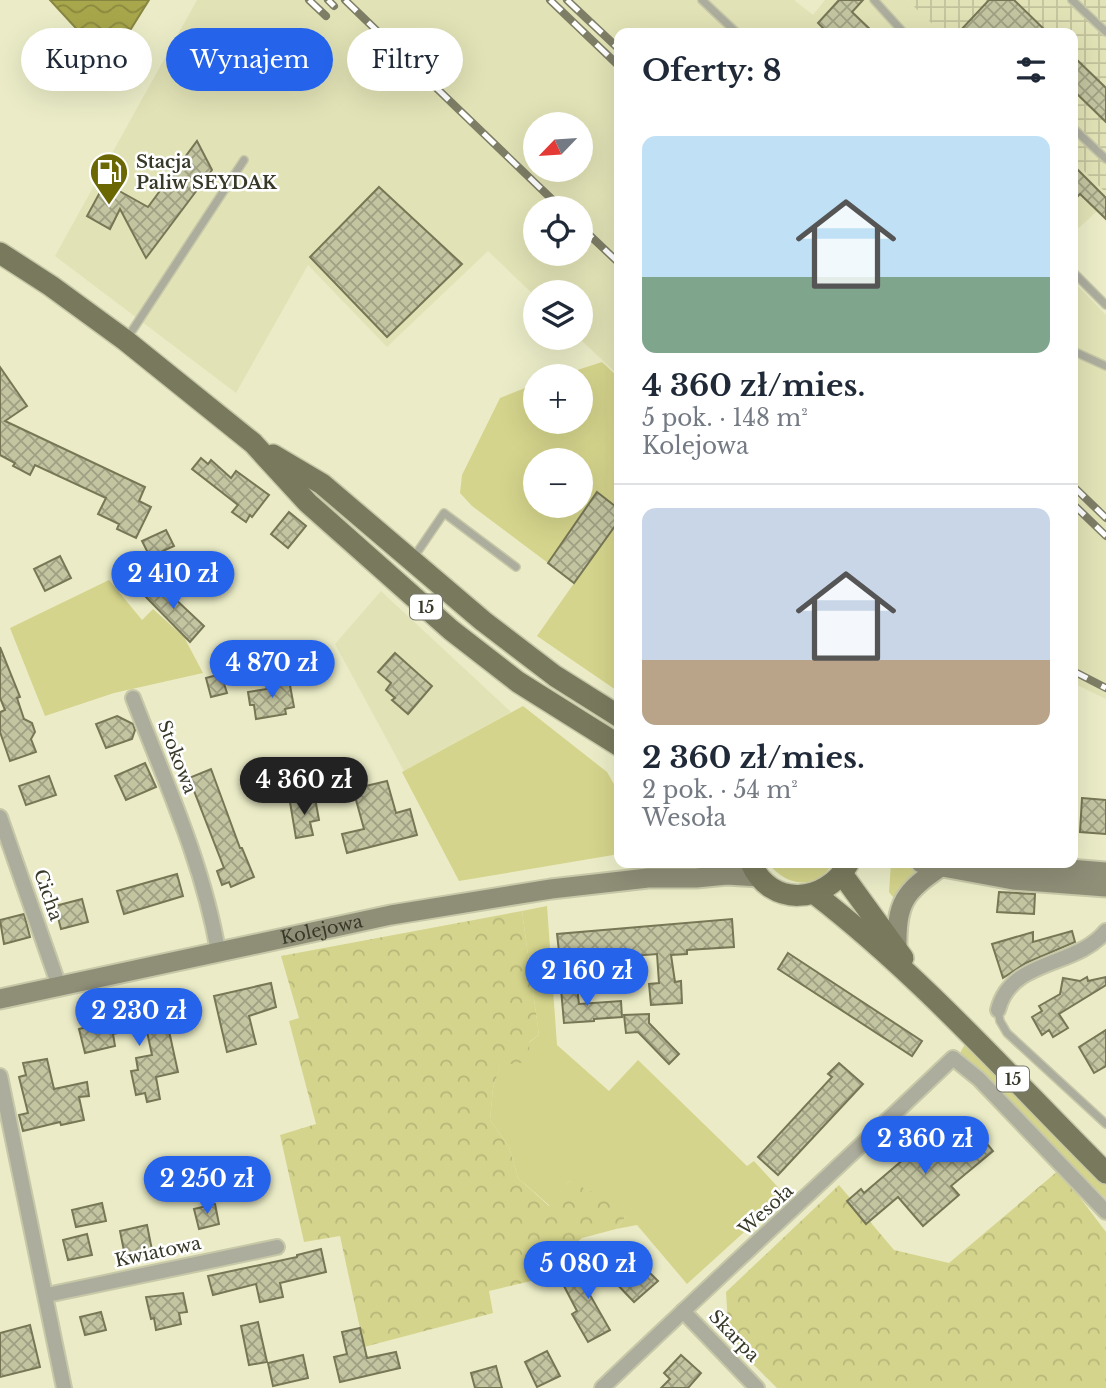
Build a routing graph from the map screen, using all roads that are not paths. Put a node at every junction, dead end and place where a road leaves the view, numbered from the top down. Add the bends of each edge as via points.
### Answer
1 (702, 0) edge
2 (874, 0) edge
3 (1072, 0) edge
4 (732, 28) edge
5 (899, 28) edge
6 (1106, 32) edge
7 (1078, 133) edge
8 (1106, 159) edge
9 (244, 160) dead end
10 (0, 253) edge
11 (1078, 277) edge
12 (1106, 305) edge
13 (125, 341) junction
14 (1078, 353) edge
15 (1106, 366) edge
16 (253, 443) junction
17 (412, 560) junction
18 (516, 567) dead end
19 (133, 698) dead end
20 (614, 713) edge
21 (583, 724) junction
22 (614, 742) edge
23 (614, 752) edge
24 (0, 817) edge
25 (845, 868) edge
26 (939, 868) edge
27 (952, 868) edge
28 (1058, 868) edge
29 (651, 870) edge
30 (755, 870) edge
31 (1106, 872) edge
32 (1106, 887) edge
33 (815, 894) junction
34 (1103, 938) edge
35 (897, 950) junction
36 (218, 951) junction
37 (59, 986) junction
38 (921, 986) junction
39 (0, 999) edge
40 (998, 1010) joint
41 (0, 1076) edge
42 (1106, 1124) edge
43 (1106, 1172) edge
44 (1106, 1212) edge
45 (277, 1247) dead end
46 (47, 1296) junction
47 (683, 1311) junction
48 (65, 1388) edge
49 (602, 1388) edge
50 (757, 1388) edge

1 - 4 lane
2 - 5 lane
3 - 6 lane
7 - 8 lane
9 - 13 lane
10 - 13 main road, 15
11 - 12 lane
13 - 16 main road, 15
14 - 15 lane
16 - 17 main road, 15 via 322,484
16 - 21 main road, 15 via 308,503 452,630 518,682
17 - 18 lane via 444,513
17 - 20 main road, 15 via 555,677
19 - 36 street, Stokowa via 191,847
21 - 22 main road, 15
21 - 23 street
24 - 37 street, Cicha
25 - 33 main road, 15 via 830,886
25 - 35 main road, 15
26 - 35 street via 907,894 896,923
27 - 32 street via 1013,880
28 - 31 street
29 - 30 street, Kolejowa via 696,878
29 - 36 street, Kolejowa via 404,912
30 - 33 main road via 785,894
33 - 38 main road, 15
34 - 40 street via 1013,982 1001,996
35 - 38 main road, 15
36 - 37 street, Kolejowa
37 - 39 street, Kolejowa
38 - 43 main road, 15
40 - 42 lane via 1007,1033
41 - 46 street
44 - 47 street, Wesoła via 979,1079 953,1058
45 - 46 street, Kwiatowa
46 - 48 street
47 - 49 street, Wesoła
47 - 50 street, Skarpa

